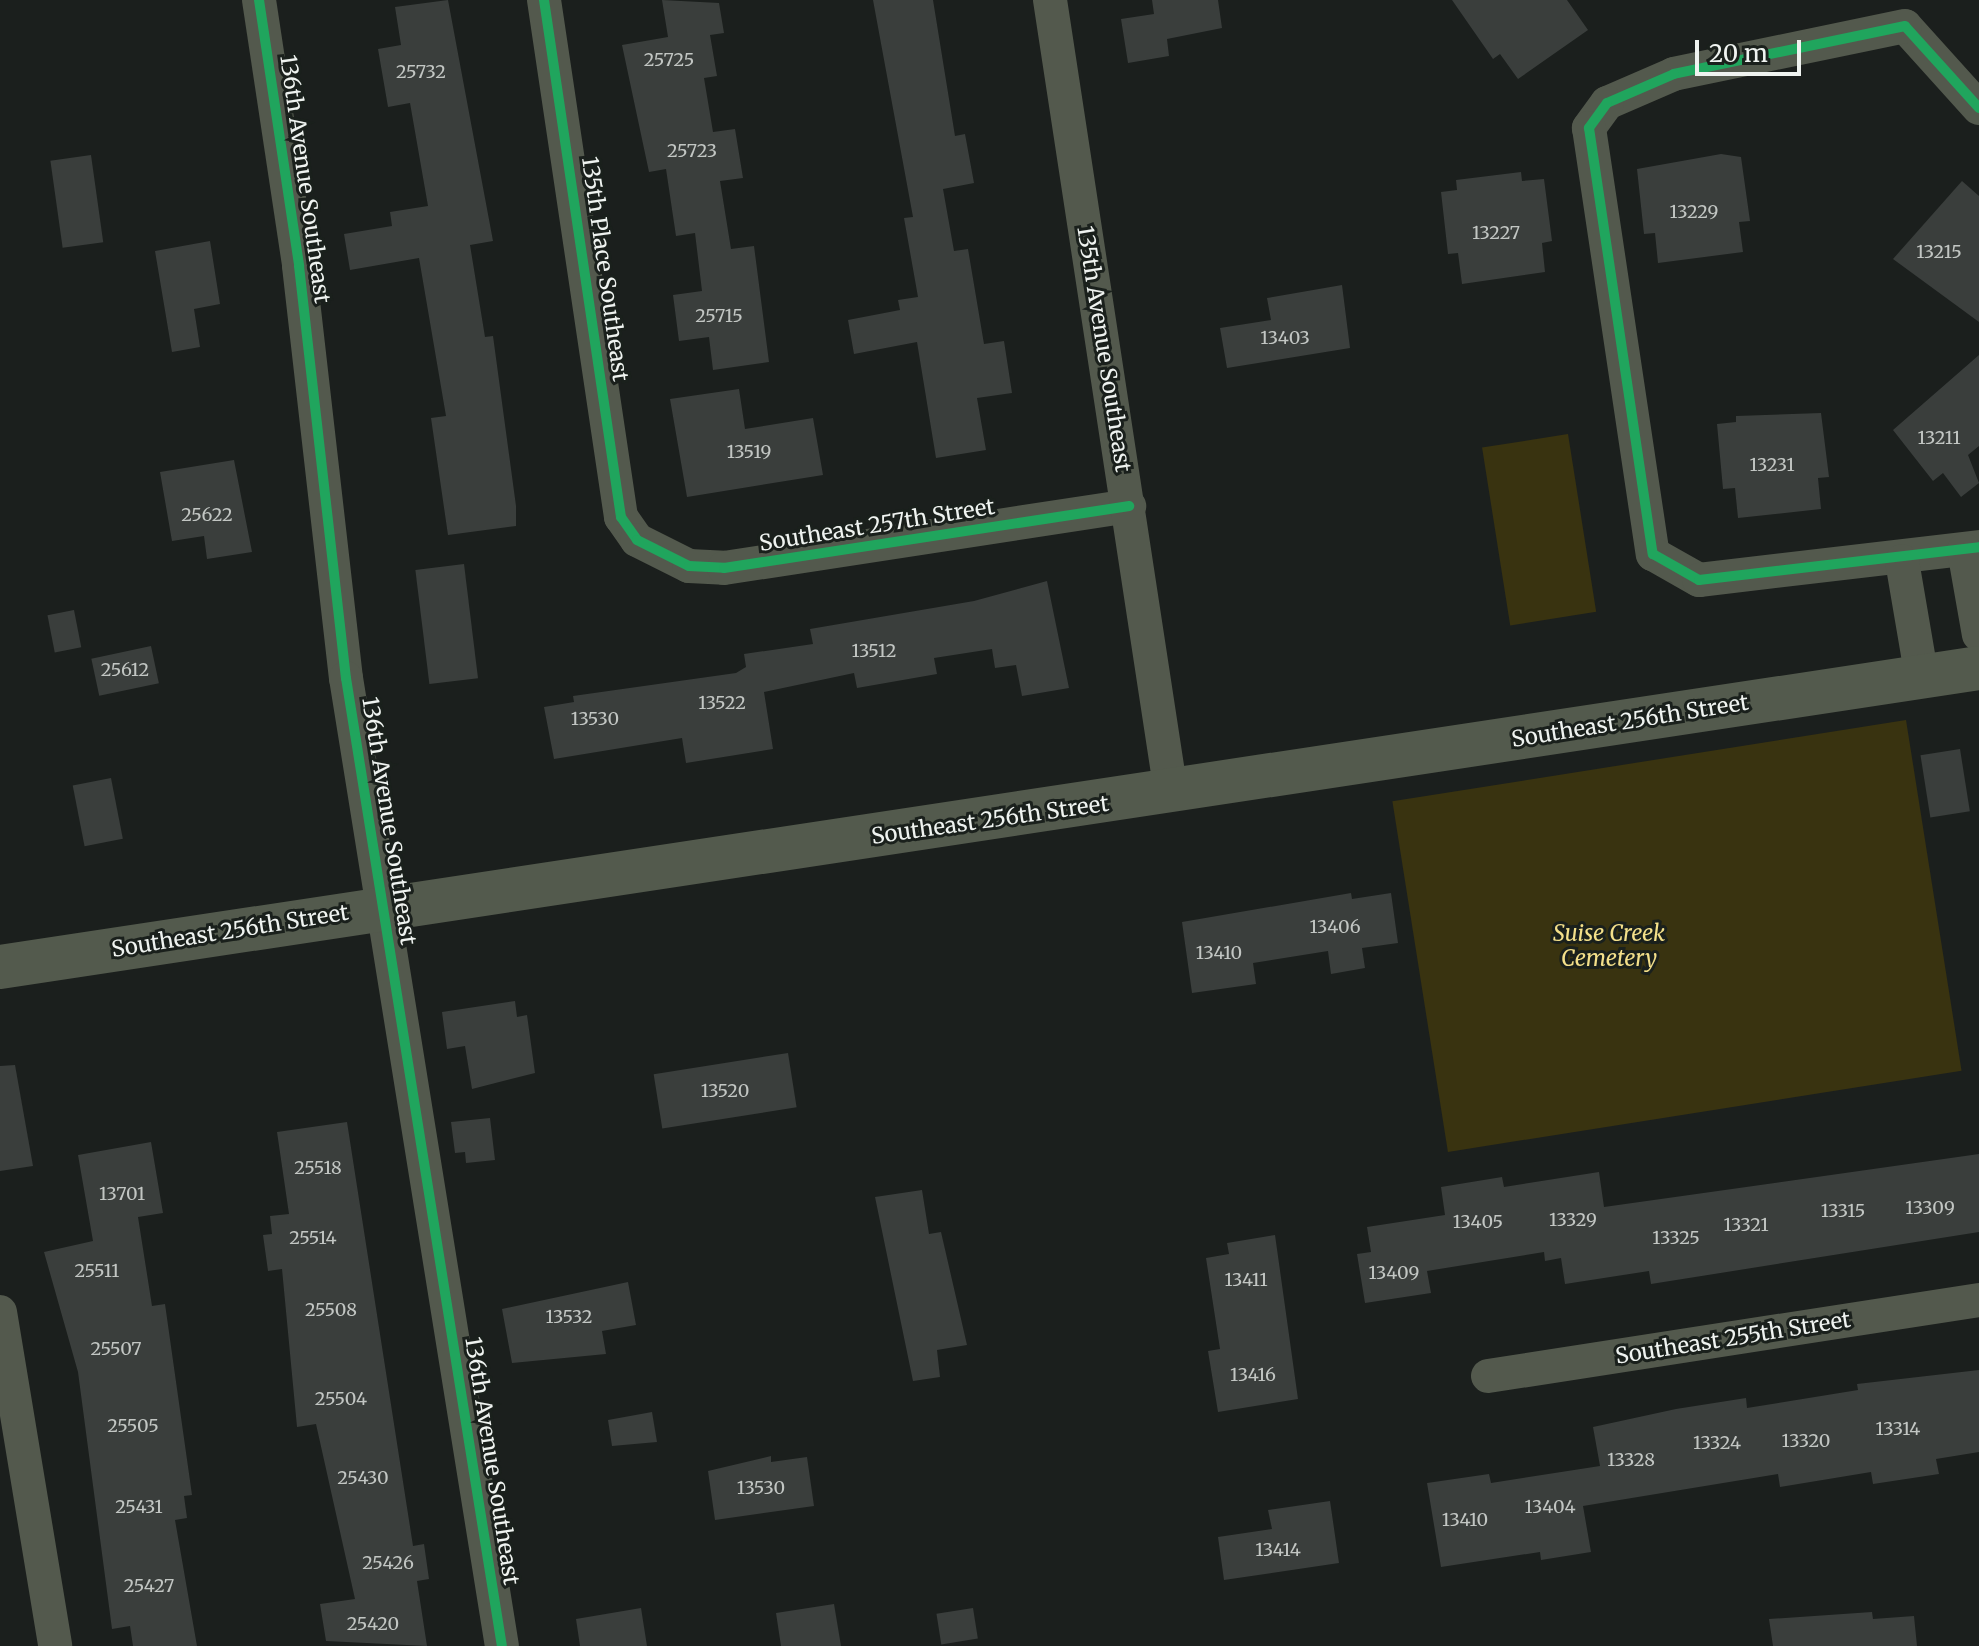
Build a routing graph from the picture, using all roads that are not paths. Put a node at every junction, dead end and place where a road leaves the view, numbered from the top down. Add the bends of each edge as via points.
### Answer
1 (259, 0) edge
2 (544, 0) edge
3 (1050, 0) edge
4 (1979, 108) edge
5 (1129, 506) junction
6 (637, 540) joint
7 (1972, 549) edge
8 (1902, 561) junction
9 (1979, 635) edge
10 (1979, 668) edge
11 (1922, 678) junction
12 (1171, 793) junction
13 (383, 908) junction
14 (0, 967) edge
15 (1979, 1300) edge
16 (0, 1312) edge
17 (1488, 1376) dead end
18 (55, 1646) edge
19 (502, 1646) edge

1 - 13 street, 136th Avenue Southeast
2 - 6 street, 135th Place Southeast via 621,517
3 - 5 street, 135th Avenue Southeast
4 - 8 street via 1905,26 1674,74 1607,103 1589,128 1653,554 1699,580
5 - 6 street, Southeast 257th Street via 724,568 689,566
5 - 12 street, 135th Avenue Southeast
7 - 8 street
7 - 9 street
8 - 11 street
10 - 11 main road, Southeast 256th Street
11 - 12 main road, Southeast 256th Street
12 - 13 main road, Southeast 256th Street
13 - 14 main road, Southeast 256th Street
13 - 19 street, 136th Avenue Southeast
15 - 17 street, Southeast 255th Street
16 - 18 street

